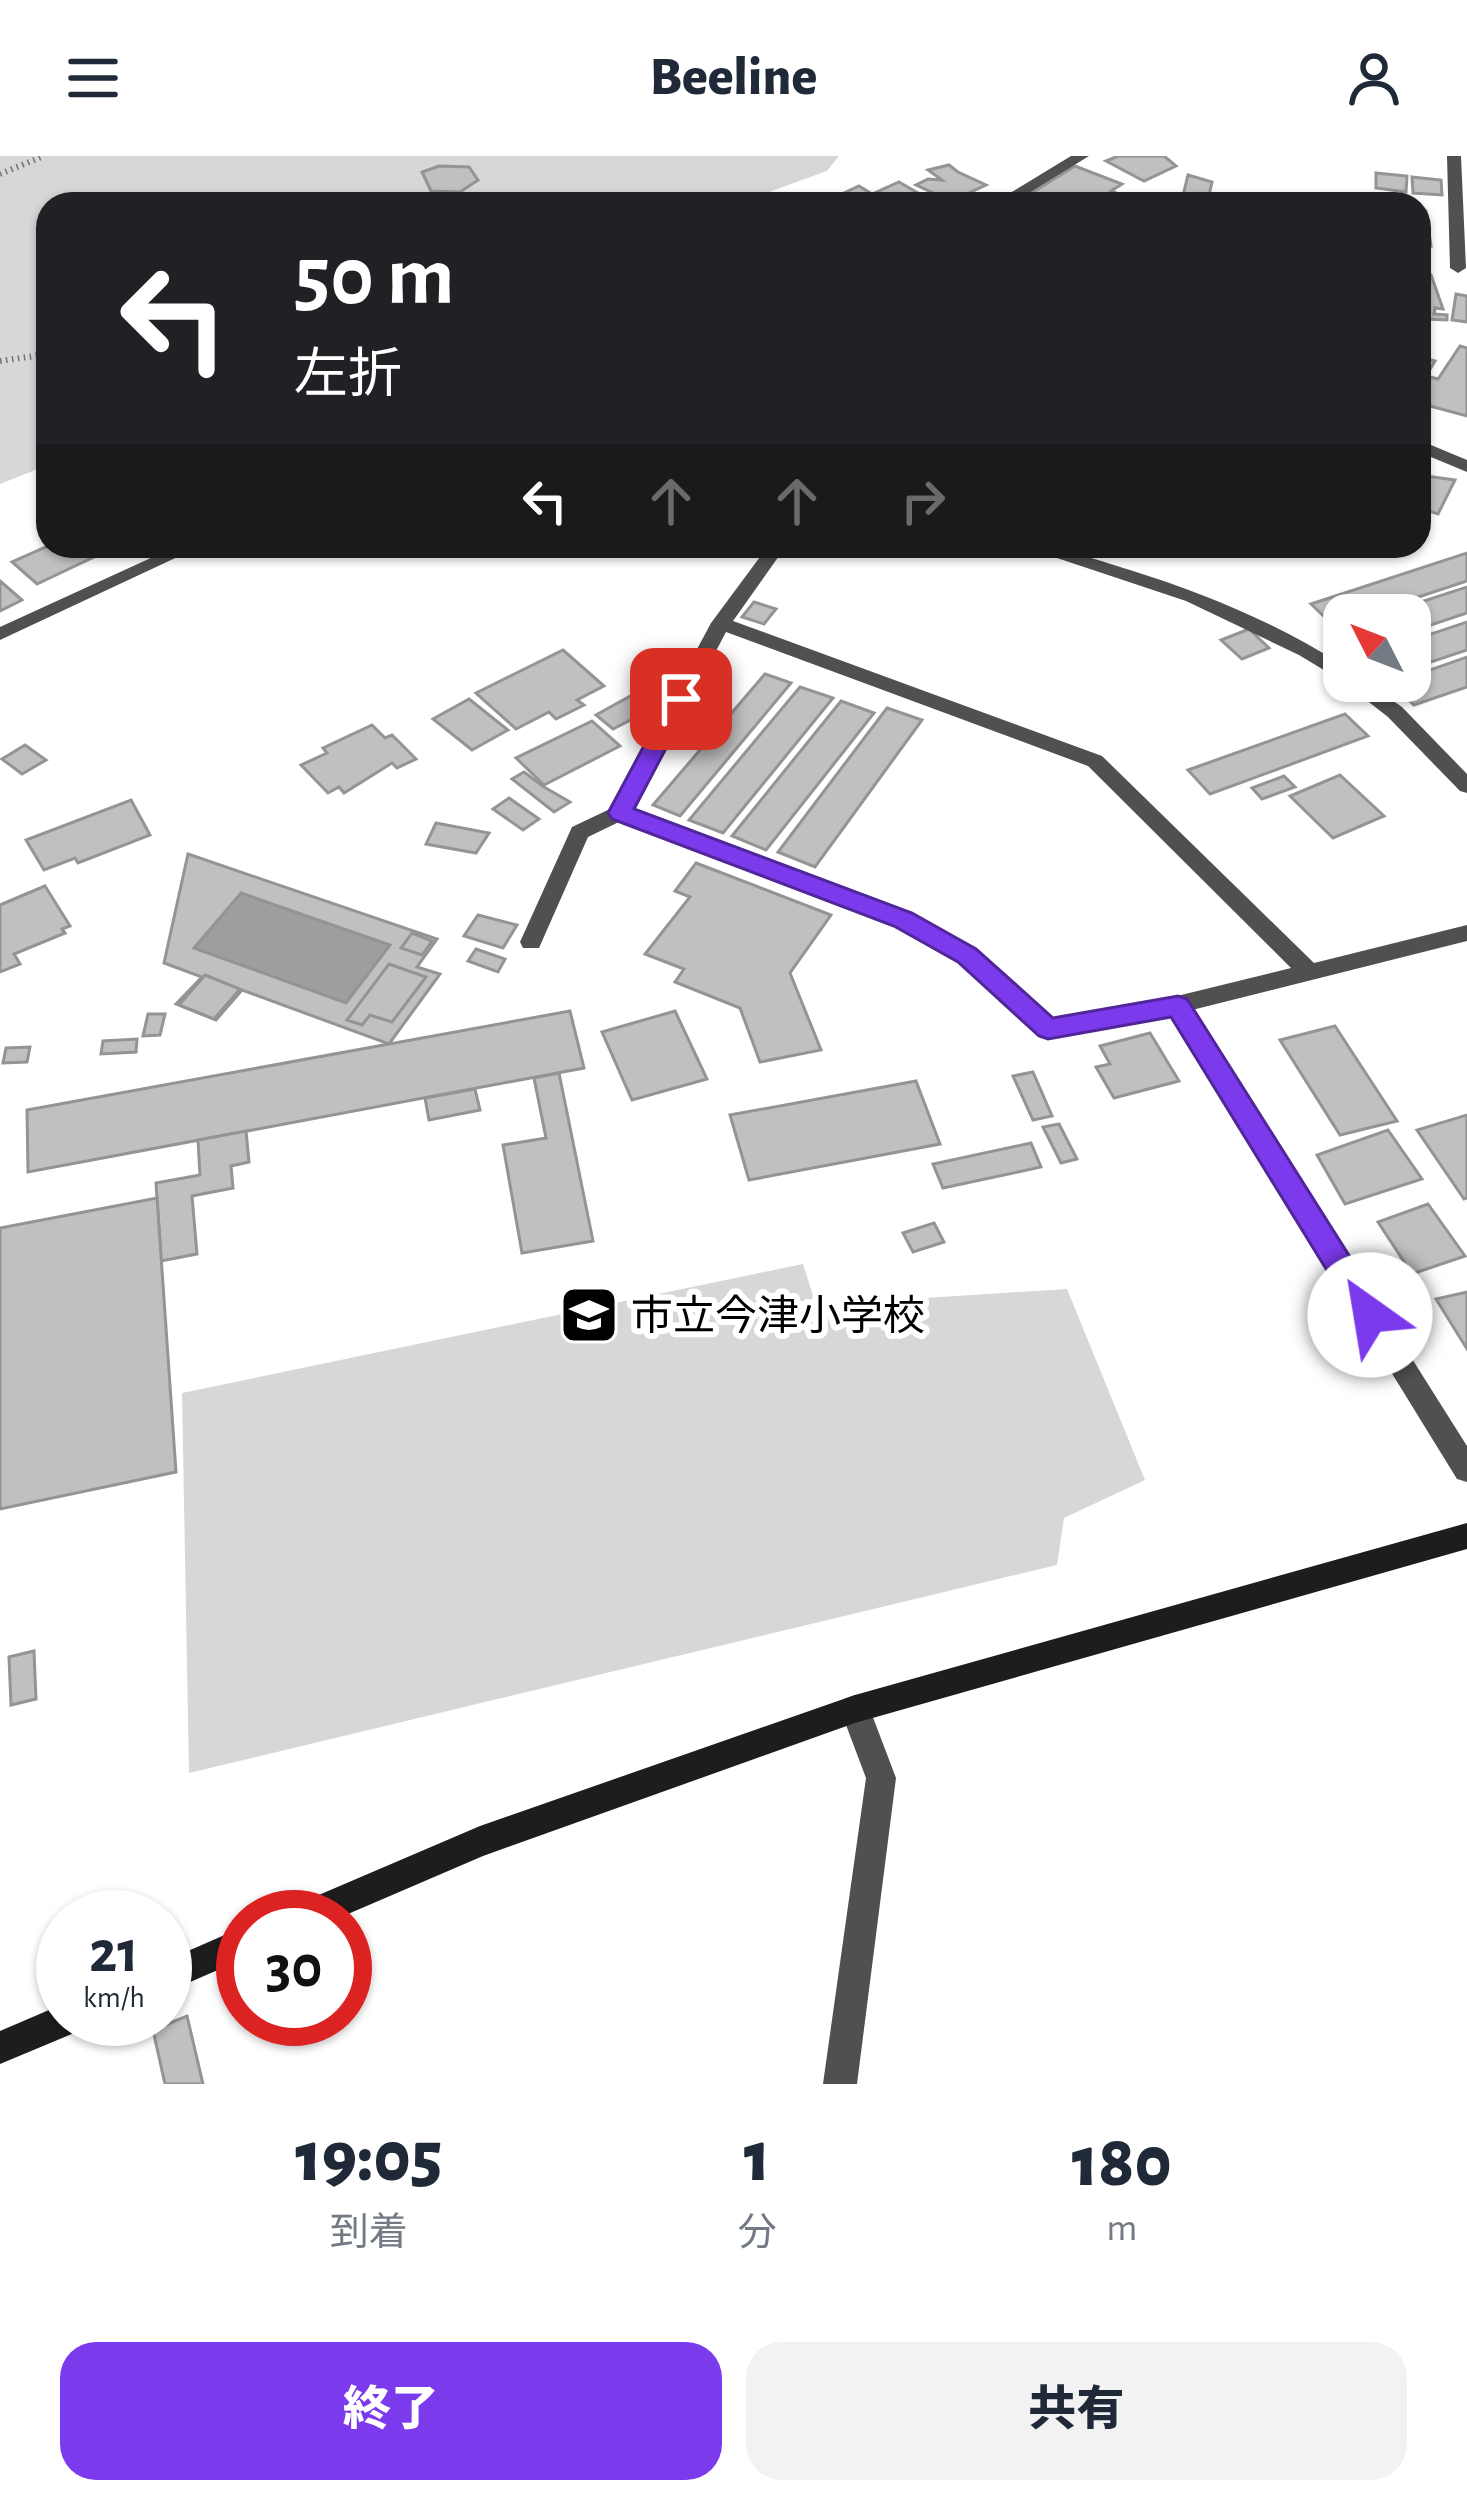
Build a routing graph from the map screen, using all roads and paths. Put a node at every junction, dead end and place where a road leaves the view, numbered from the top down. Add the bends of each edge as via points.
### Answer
1 (44, 156) edge
2 (1082, 156) edge
3 (1454, 156) edge
4 (0, 174) edge
5 (1020, 192) edge
6 (1459, 268) dead end
7 (36, 354) edge
8 (0, 359) edge
9 (1431, 450) edge
10 (1467, 467) edge
11 (166, 558) edge
12 (768, 558) edge
13 (1070, 558) edge
14 (721, 622) junction
15 (0, 634) edge
16 (1323, 662) edge
17 (1381, 702) edge
18 (1467, 786) edge
19 (620, 813) junction
20 (1467, 933) edge
21 (531, 942) dead end
22 (1309, 972) junction
23 (1178, 1006) junction
24 (1467, 1470) edge
25 (1467, 1536) edge
26 (855, 1709) junction
27 (367, 1890) edge
28 (36, 2032) edge
29 (0, 2048) edge
30 (840, 2084) edge

1 - 4 path
2 - 5 street
3 - 6 street
7 - 8 path
9 - 10 street
11 - 15 street
12 - 14 street
13 - 16 street via 1264,624
14 - 19 street
14 - 22 street via 1095,761
17 - 18 street
19 - 21 street via 579,832
19 - 23 street via 903,920 967,956 1048,1029
20 - 22 street
22 - 23 street
23 - 24 street
25 - 26 street
26 - 27 street via 480,1841
26 - 30 street via 881,1778
28 - 29 street

